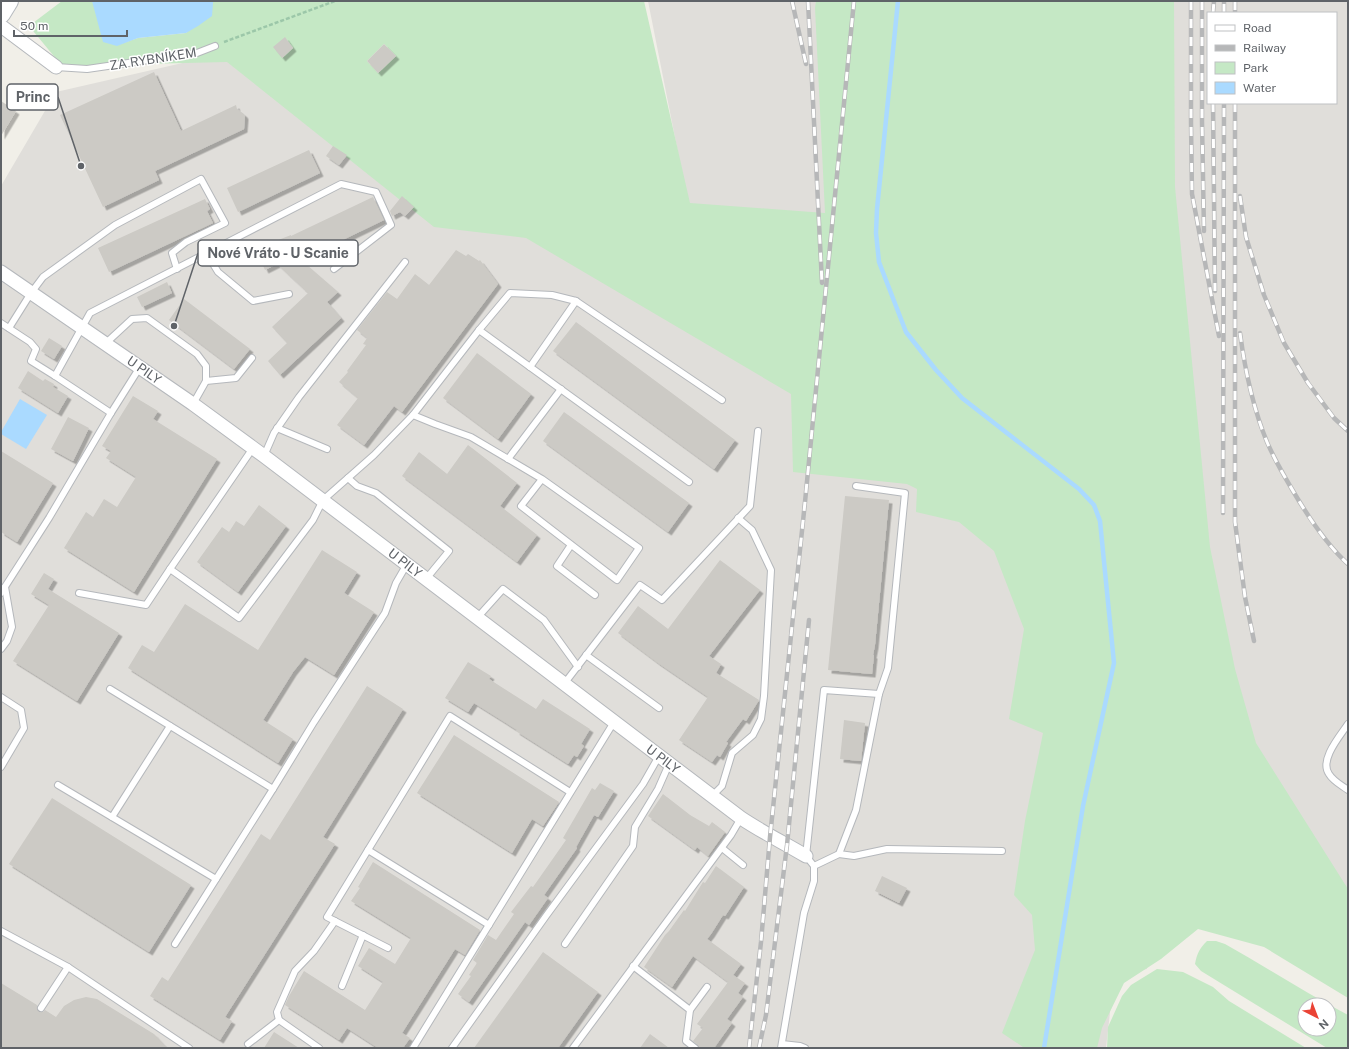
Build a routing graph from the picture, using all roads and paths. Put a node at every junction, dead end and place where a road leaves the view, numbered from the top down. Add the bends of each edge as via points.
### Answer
1 (9, 1) edge
2 (335, 1) edge
3 (1, 14) edge
4 (1, 26) edge
5 (215, 46) joint
6 (56, 67) joint
7 (207, 254) junction
8 (405, 262) dead end
9 (177, 269) junction
10 (334, 269) dead end
11 (1, 272) edge
12 (31, 293) junction
13 (289, 294) dead end
14 (576, 301) junction
15 (1, 323) edge
16 (9, 328) junction
17 (82, 328) junction
18 (479, 330) junction
19 (106, 343) junction
20 (252, 358) dead end
21 (140, 367) junction
22 (530, 367) junction
23 (55, 376) junction
24 (206, 380) junction
25 (561, 389) junction
26 (722, 400) dead end
27 (193, 404) junction
28 (112, 413) junction
29 (413, 414) junction
30 (277, 428) junction
31 (758, 431) dead end
32 (253, 448) junction
33 (327, 448) dead end
34 (264, 456) junction
35 (508, 459) junction
36 (348, 478) junction
37 (542, 479) junction
38 (689, 482) dead end
39 (856, 486) dead end
40 (323, 500) junction
41 (738, 518) junction
42 (571, 545) junction
43 (407, 564) junction
44 (170, 569) junction
45 (426, 579) junction
46 (3, 590) edge
47 (79, 593) dead end
48 (595, 595) dead end
49 (477, 618) junction
50 (1, 648) edge
51 (586, 655) junction
52 (578, 667) junction
53 (564, 684) junction
54 (110, 689) dead end
55 (879, 694) junction
56 (1, 697) edge
57 (659, 708) dead end
58 (614, 722) junction
59 (1348, 724) edge
60 (170, 726) junction
61 (664, 760) junction
62 (1, 768) edge
63 (58, 785) dead end
64 (274, 789) junction
65 (1348, 790) edge
66 (570, 792) junction
67 (712, 796) junction
68 (112, 816) junction
69 (741, 818) junction
70 (722, 848) junction
71 (368, 850) junction
72 (1002, 851) dead end
73 (839, 854) junction
74 (810, 861) junction
75 (743, 865) dead end
76 (216, 880) junction
77 (335, 921) junction
78 (489, 925) junction
79 (1, 931) edge
80 (363, 935) junction
81 (175, 944) dead end
82 (565, 944) dead end
83 (388, 948) dead end
84 (633, 966) junction
85 (68, 967) junction
86 (342, 986) dead end
87 (707, 987) dead end
88 (41, 1008) dead end
89 (690, 1010) junction
90 (279, 1020) junction
91 (248, 1044) dead end
92 (782, 1046) edge
93 (189, 1048) edge
94 (319, 1048) edge
95 (413, 1048) edge
96 (452, 1048) edge
97 (573, 1048) edge
98 (695, 1048) edge
99 (805, 1048) edge

1 - 3 main road
2 - 5 path, ZA RYBNÍKEM
4 - 6 street, ZA RYBNÍKEM
5 - 6 lane, ZA RYBNÍKEM via 197,53 87,69
7 - 9 lane
7 - 10 lane via 341,184 376,192 392,224
7 - 13 lane via 218,272 253,301
8 - 30 lane
9 - 12 lane via 172,254 186,242 225,223 201,179 115,225 44,277
9 - 17 lane via 90,313
11 - 12 street, U PILY
12 - 16 lane
12 - 17 street, U PILY
14 - 18 lane via 552,295 510,293
14 - 22 lane
14 - 26 lane
15 - 16 lane
16 - 23 lane via 36,349 31,362
17 - 19 street, U PILY
17 - 23 lane
18 - 22 lane
18 - 29 lane
19 - 21 street, U PILY
19 - 24 lane via 132,318 147,318 196,354 206,366
20 - 24 lane via 236,378
21 - 27 street, U PILY
21 - 28 lane
22 - 25 lane
23 - 28 lane
24 - 27 lane
25 - 35 lane
25 - 38 lane
27 - 32 street, U PILY
28 - 46 lane
29 - 35 lane via 471,437
29 - 36 lane
30 - 33 lane
30 - 34 lane
31 - 41 lane via 750,506
32 - 34 street, U PILY
32 - 44 lane
34 - 40 street, U PILY
35 - 37 lane
36 - 40 lane
36 - 45 lane via 357,486 376,493 449,551
37 - 42 lane via 521,506
37 - 42 lane via 639,548 617,580
39 - 55 lane via 905,493 888,668
40 - 43 street, U PILY
40 - 44 lane via 313,520 239,618
41 - 51 lane via 662,600 640,585
41 - 67 lane via 752,530 771,570 764,696 761,719 753,735 732,753 722,786
42 - 48 lane via 557,566
43 - 45 street, U PILY
43 - 64 lane via 396,584 385,614 314,722
44 - 47 lane via 146,605
45 - 49 street, U PILY
46 - 50 lane via 12,627 7,641
49 - 52 lane via 503,589 544,620
49 - 53 street, U PILY
51 - 52 lane
51 - 57 lane
52 - 53 lane
53 - 58 street, U PILY
54 - 60 lane
55 - 73 lane via 856,810
55 - 74 lane via 824,690
56 - 62 lane via 21,710 24,728
58 - 61 street, U PILY
58 - 66 lane
59 - 65 lane via 1326,758 1327,772
60 - 64 lane
60 - 68 lane
61 - 67 street, U PILY
61 - 82 lane via 658,789 635,827 633,846
61 - 96 lane via 643,784
63 - 68 lane
64 - 76 lane
66 - 71 lane via 450,716
66 - 78 lane
67 - 69 street, U PILY
68 - 76 lane
69 - 70 lane
69 - 74 street, U PILY
70 - 75 lane
70 - 84 lane
71 - 77 lane via 327,917
71 - 78 lane
72 - 73 lane via 886,849 854,856
73 - 74 lane
74 - 92 lane via 814,881 804,913
76 - 81 lane
77 - 80 lane
77 - 90 lane via 314,951 295,971 277,1012
78 - 95 lane
79 - 85 lane
80 - 83 lane
80 - 86 lane
84 - 89 lane
84 - 97 lane
85 - 88 lane
85 - 93 lane
87 - 89 lane
89 - 98 lane via 686,1042
90 - 91 lane
90 - 94 lane
92 - 99 lane

